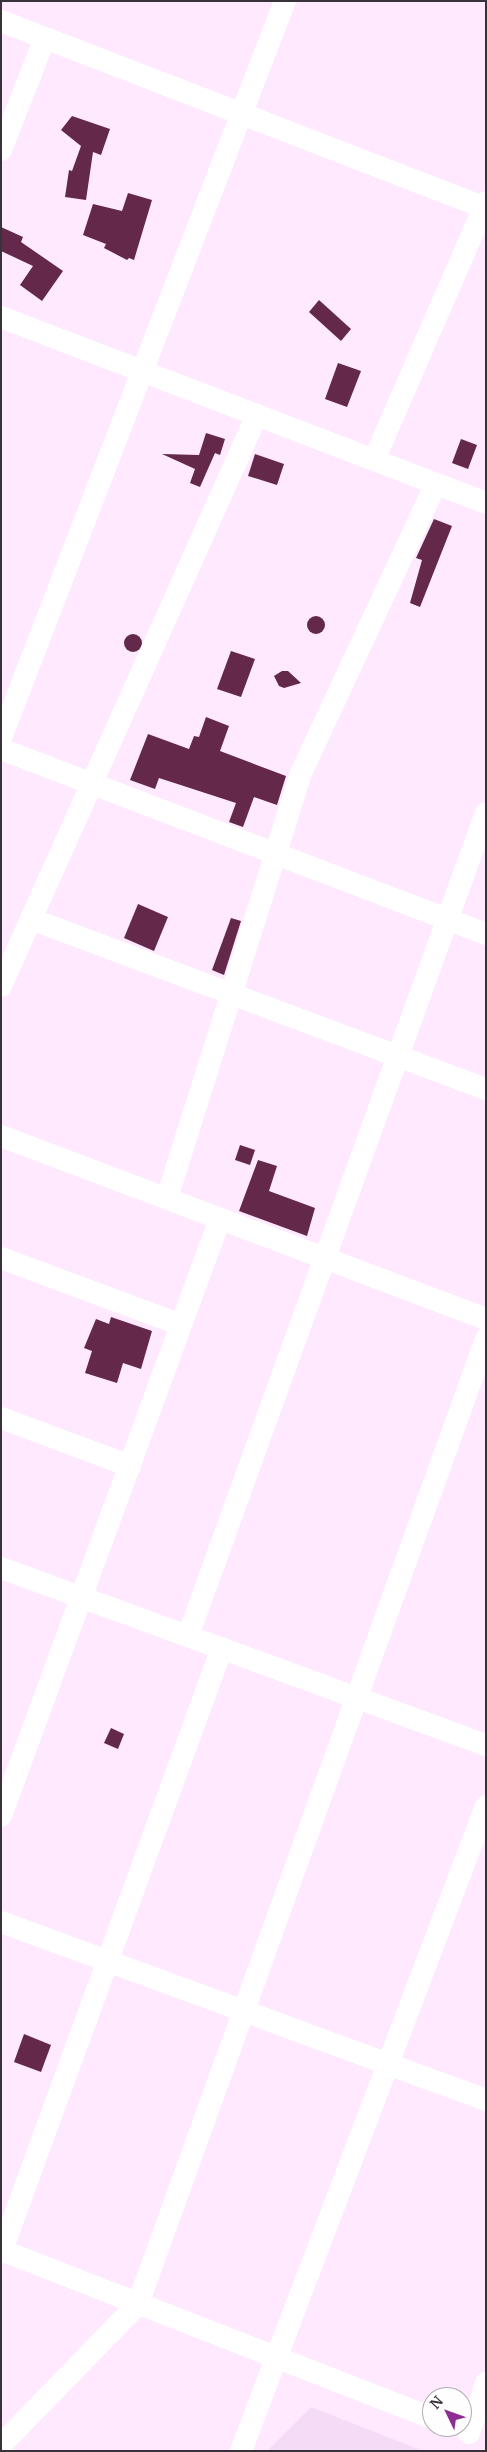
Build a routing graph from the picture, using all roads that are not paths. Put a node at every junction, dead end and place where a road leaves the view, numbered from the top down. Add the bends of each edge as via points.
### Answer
1 (285, 1) edge
2 (1, 21) edge
3 (45, 38) junction
4 (242, 114) junction
5 (1, 150) edge
6 (485, 205) edge
7 (1, 317) edge
8 (143, 371) junction
9 (257, 415) junction
10 (374, 460) junction
11 (436, 484) junction
12 (486, 503) edge
13 (1, 738) edge
14 (1, 749) edge
15 (92, 783) junction
16 (486, 814) edge
17 (275, 853) junction
18 (31, 919) junction
19 (448, 919) junction
20 (486, 934) edge
21 (1, 986) edge
22 (231, 994) junction
23 (398, 1056) junction
24 (486, 1089) edge
25 (1, 1136) edge
26 (167, 1198) junction
27 (220, 1219) junction
28 (1, 1258) edge
29 (325, 1258) junction
30 (486, 1320) edge
31 (181, 1325) junction
32 (486, 1338) edge
33 (1, 1418) edge
34 (130, 1466) junction
35 (1, 1568) edge
36 (81, 1597) junction
37 (188, 1636) junction
38 (222, 1648) junction
39 (356, 1698) junction
40 (486, 1745) edge
41 (486, 1806) edge
42 (1, 1816) edge
43 (1, 1922) edge
44 (108, 1961) junction
45 (244, 2011) junction
46 (388, 2064) junction
47 (486, 2100) edge
48 (1, 2250) edge
49 (138, 2304) junction
50 (276, 2358) junction
51 (486, 2383) edge
52 (422, 2414) edge
53 (472, 2424) edge
54 (1, 2445) edge
55 (241, 2451) edge

1 - 4 street
2 - 3 street
3 - 4 street
3 - 5 street
4 - 6 street
4 - 8 street
6 - 10 street
7 - 8 street
8 - 9 street
8 - 13 street
9 - 10 street
9 - 15 street
10 - 11 street
11 - 12 street
11 - 17 street via 301,773
14 - 15 street
15 - 17 street
15 - 18 street
16 - 19 street
17 - 19 street
17 - 22 street
18 - 21 street
18 - 22 street
19 - 20 street
19 - 23 street
22 - 23 street
22 - 26 street
23 - 24 street
23 - 29 street
25 - 26 street
26 - 27 street
27 - 29 street
27 - 31 street
28 - 31 street
29 - 30 street
29 - 37 street
31 - 34 street
32 - 39 street
33 - 34 street
34 - 36 street
35 - 36 street
36 - 37 street
36 - 42 street
37 - 38 street
38 - 39 street
38 - 44 street
39 - 40 street
39 - 45 street
41 - 46 street
43 - 44 street
44 - 45 street
44 - 48 street
45 - 46 street
45 - 49 street
46 - 47 street
46 - 50 street
48 - 49 street
49 - 50 street
49 - 54 street
50 - 52 street
50 - 55 street
51 - 53 street

